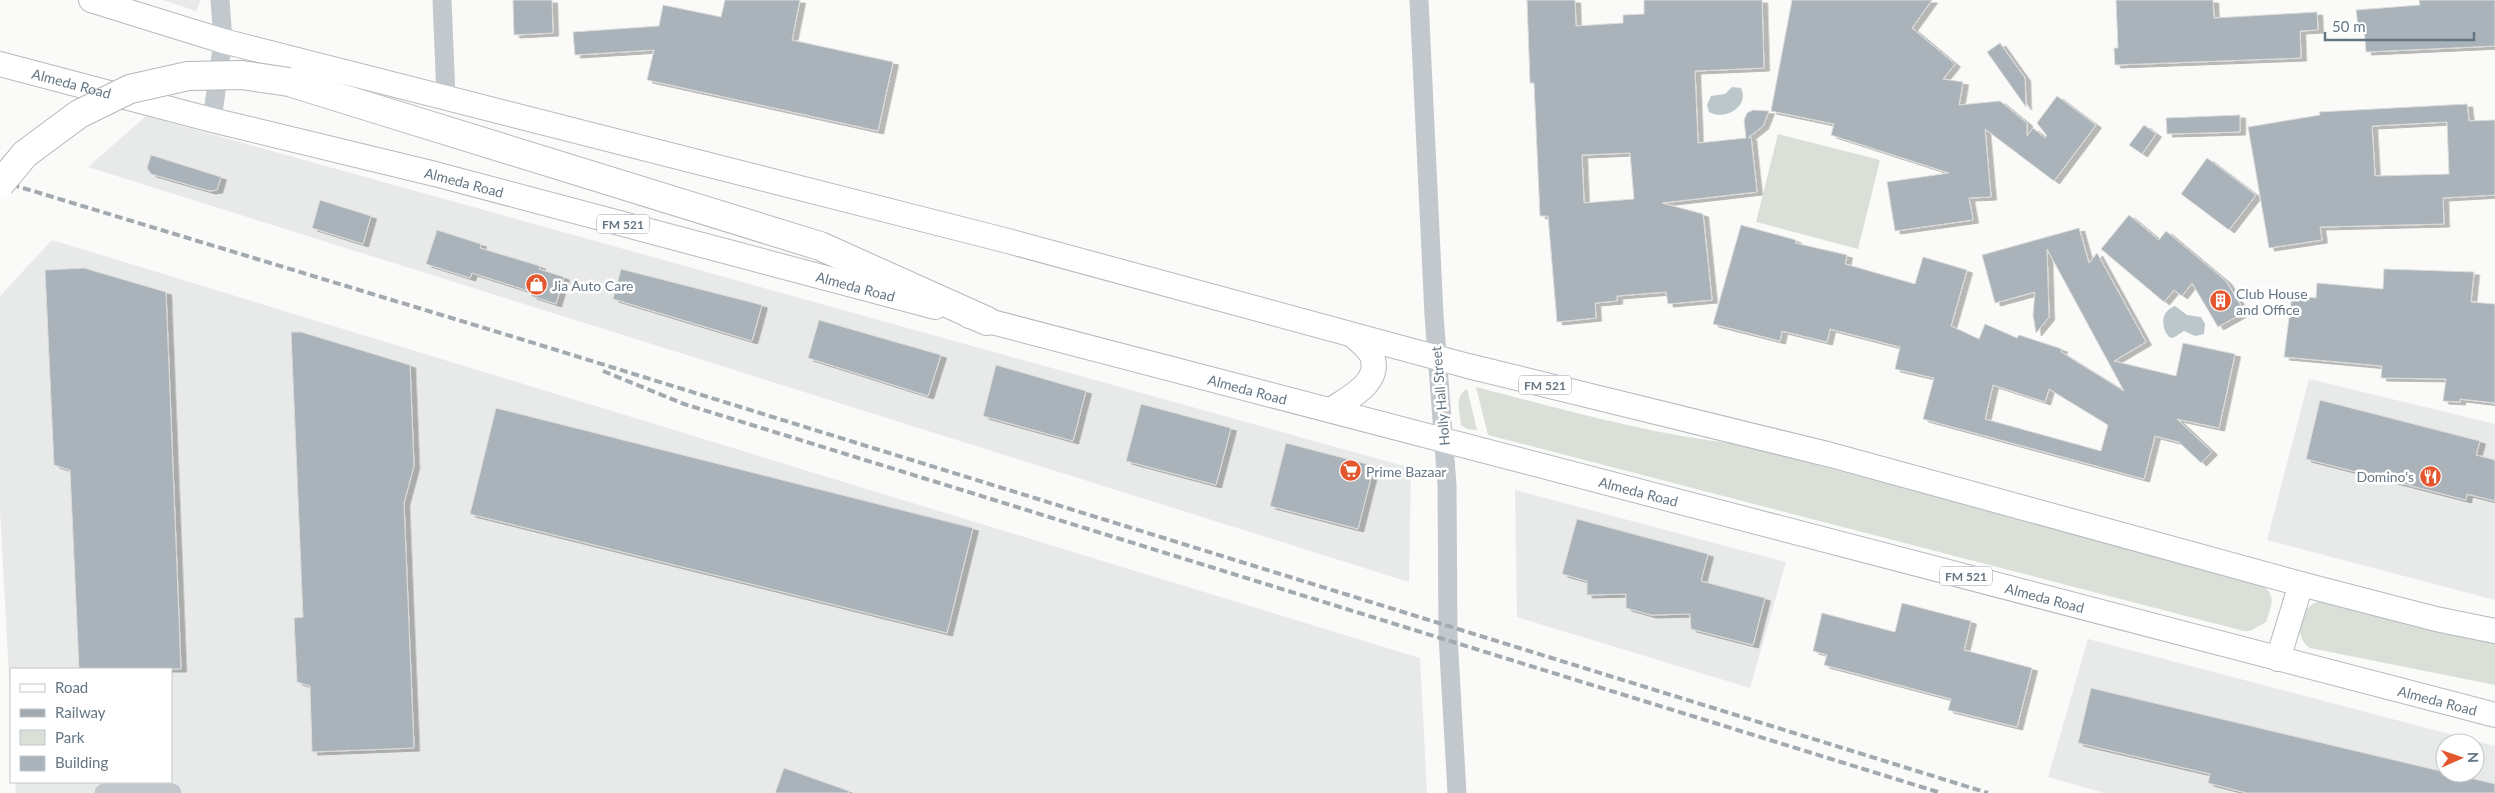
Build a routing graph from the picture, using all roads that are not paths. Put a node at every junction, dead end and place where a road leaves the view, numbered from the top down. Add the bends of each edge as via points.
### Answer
1 (91, 0) edge
2 (220, 0) edge
3 (442, 0) edge
4 (1419, 0) edge
5 (223, 41) junction
6 (0, 64) edge
7 (446, 96) junction
8 (212, 120) junction
9 (0, 184) edge
10 (988, 321) junction
11 (1354, 336) junction
12 (1437, 358) junction
13 (1331, 410) junction
14 (1444, 440) junction
15 (2301, 584) junction
16 (2495, 631) edge
17 (2278, 659) junction
18 (2495, 715) edge
19 (104, 793) edge
20 (172, 793) edge
21 (1457, 793) edge

1 - 5 main road, FM 521
2 - 5 street
3 - 7 street
4 - 12 street, Holly Hall Street
5 - 7 main road, FM 521
5 - 8 street
6 - 8 main road, Almeda Road / FM 521
7 - 11 main road, FM 521 via 1008,241
8 - 10 main road, Almeda Road / FM 521 via 435,174
9 - 10 highway, bridge via 25,154 79,114 130,89 188,76 242,75 290,82 820,246
10 - 13 main road, Almeda Road / FM 521
11 - 12 main road, FM 521
11 - 13 main road via 1372,355 1371,379
12 - 14 street, Holly Hall Street
12 - 15 main road, FM 521 via 1831,455
13 - 14 main road, Almeda Road / FM 521
14 - 17 main road, Almeda Road / FM 521
14 - 21 street, Holly Hall Street via 1448,636
15 - 16 main road, FM 521
15 - 17 main road
17 - 18 main road, Almeda Road / FM 521
19 - 20 street

